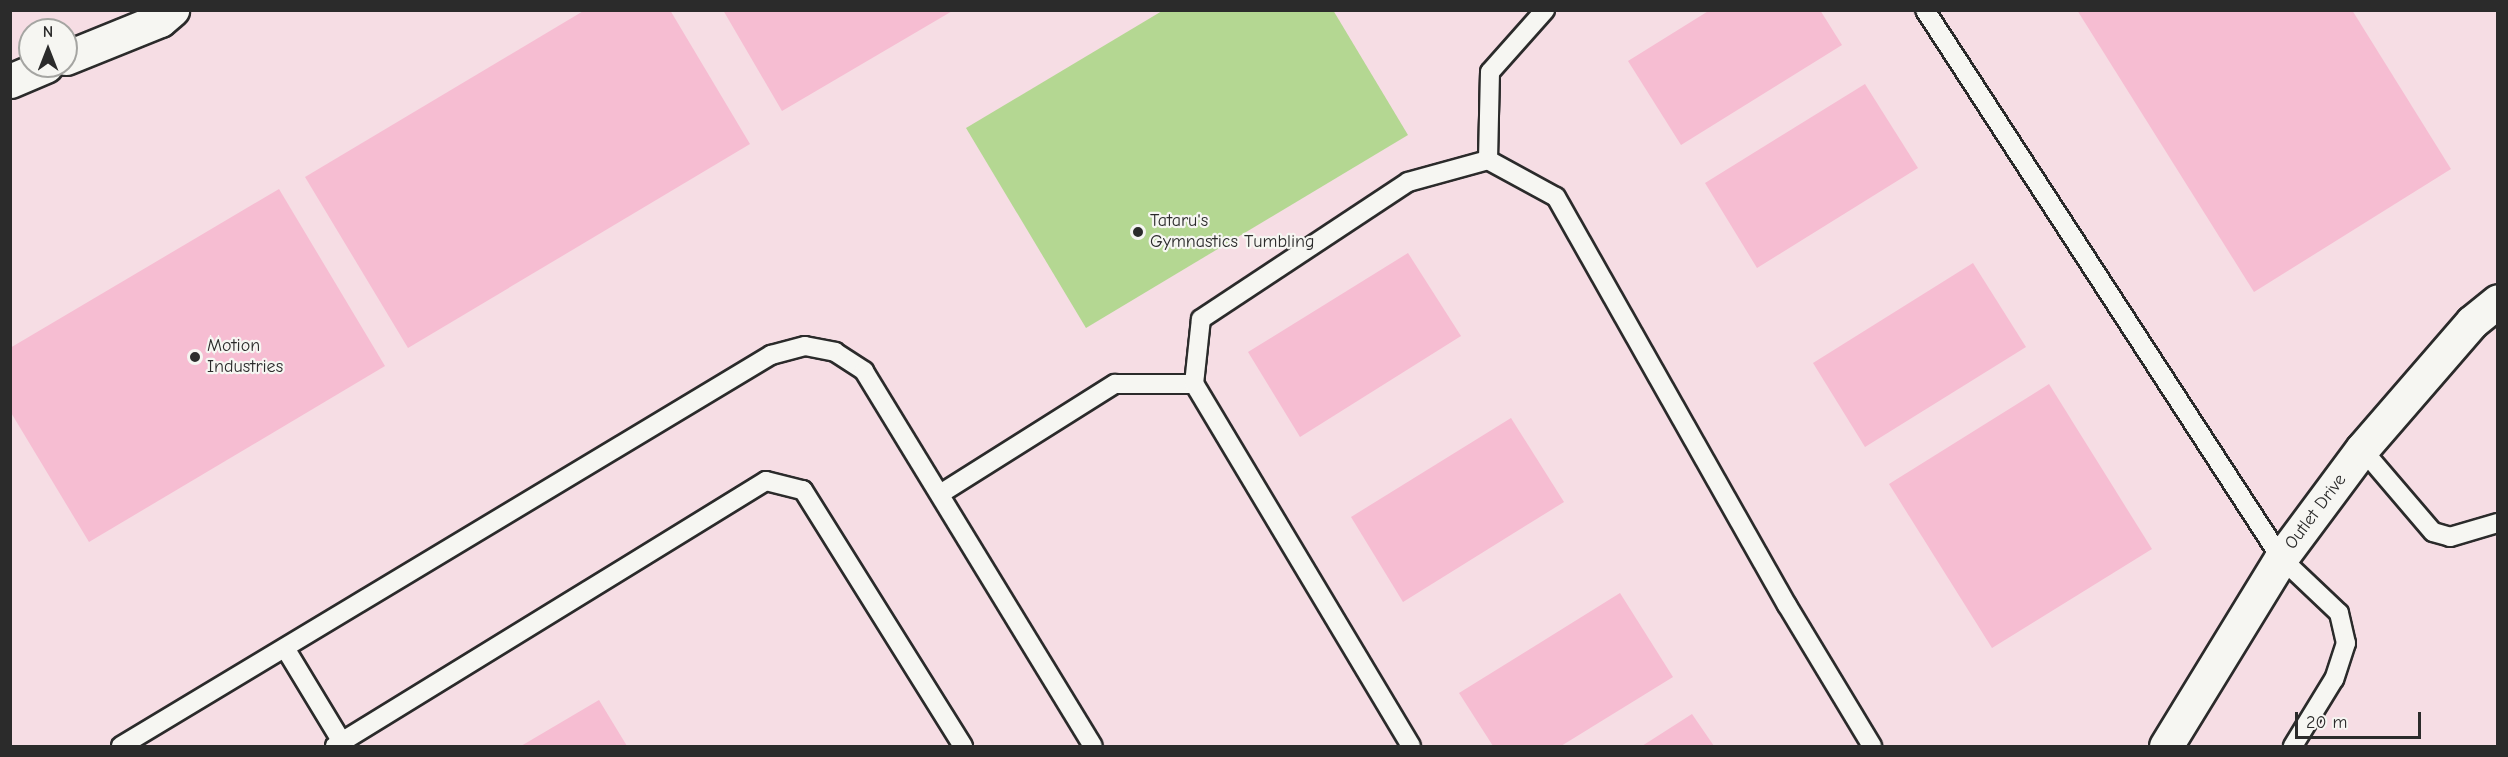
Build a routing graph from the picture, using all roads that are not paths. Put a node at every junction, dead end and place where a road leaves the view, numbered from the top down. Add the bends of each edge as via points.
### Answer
1 (172, 10) edge
2 (1545, 10) edge
3 (1924, 10) edge
4 (78, 53) edge
5 (1488, 160) junction
6 (2498, 301) edge
7 (1194, 384) junction
8 (2362, 449) junction
9 (940, 494) junction
10 (2498, 523) edge
11 (2281, 558) junction
12 (285, 648) junction
13 (338, 744) edge
14 (121, 747) edge
15 (963, 747) edge
16 (1093, 747) edge
17 (1411, 747) edge
18 (1872, 747) edge
19 (2166, 747) edge
20 (2293, 747) edge

1 - 4 street via 160,20
2 - 5 lane via 1490,72
3 - 11 lane
5 - 7 lane via 1408,182 1201,319
5 - 18 lane via 1556,196 1781,595
6 - 8 street, Outlet Drive via 2472,322
7 - 9 lane via 1115,384
7 - 17 lane
8 - 10 lane via 2433,532 2450,537
8 - 11 street, Outlet Drive
9 - 12 lane via 864,370 835,352 805,346 771,354
9 - 16 lane
11 - 19 street, Outlet Drive
11 - 20 lane via 2339,613 2346,643 2334,679
12 - 13 lane
12 - 14 lane
13 - 15 lane via 766,481 802,490

